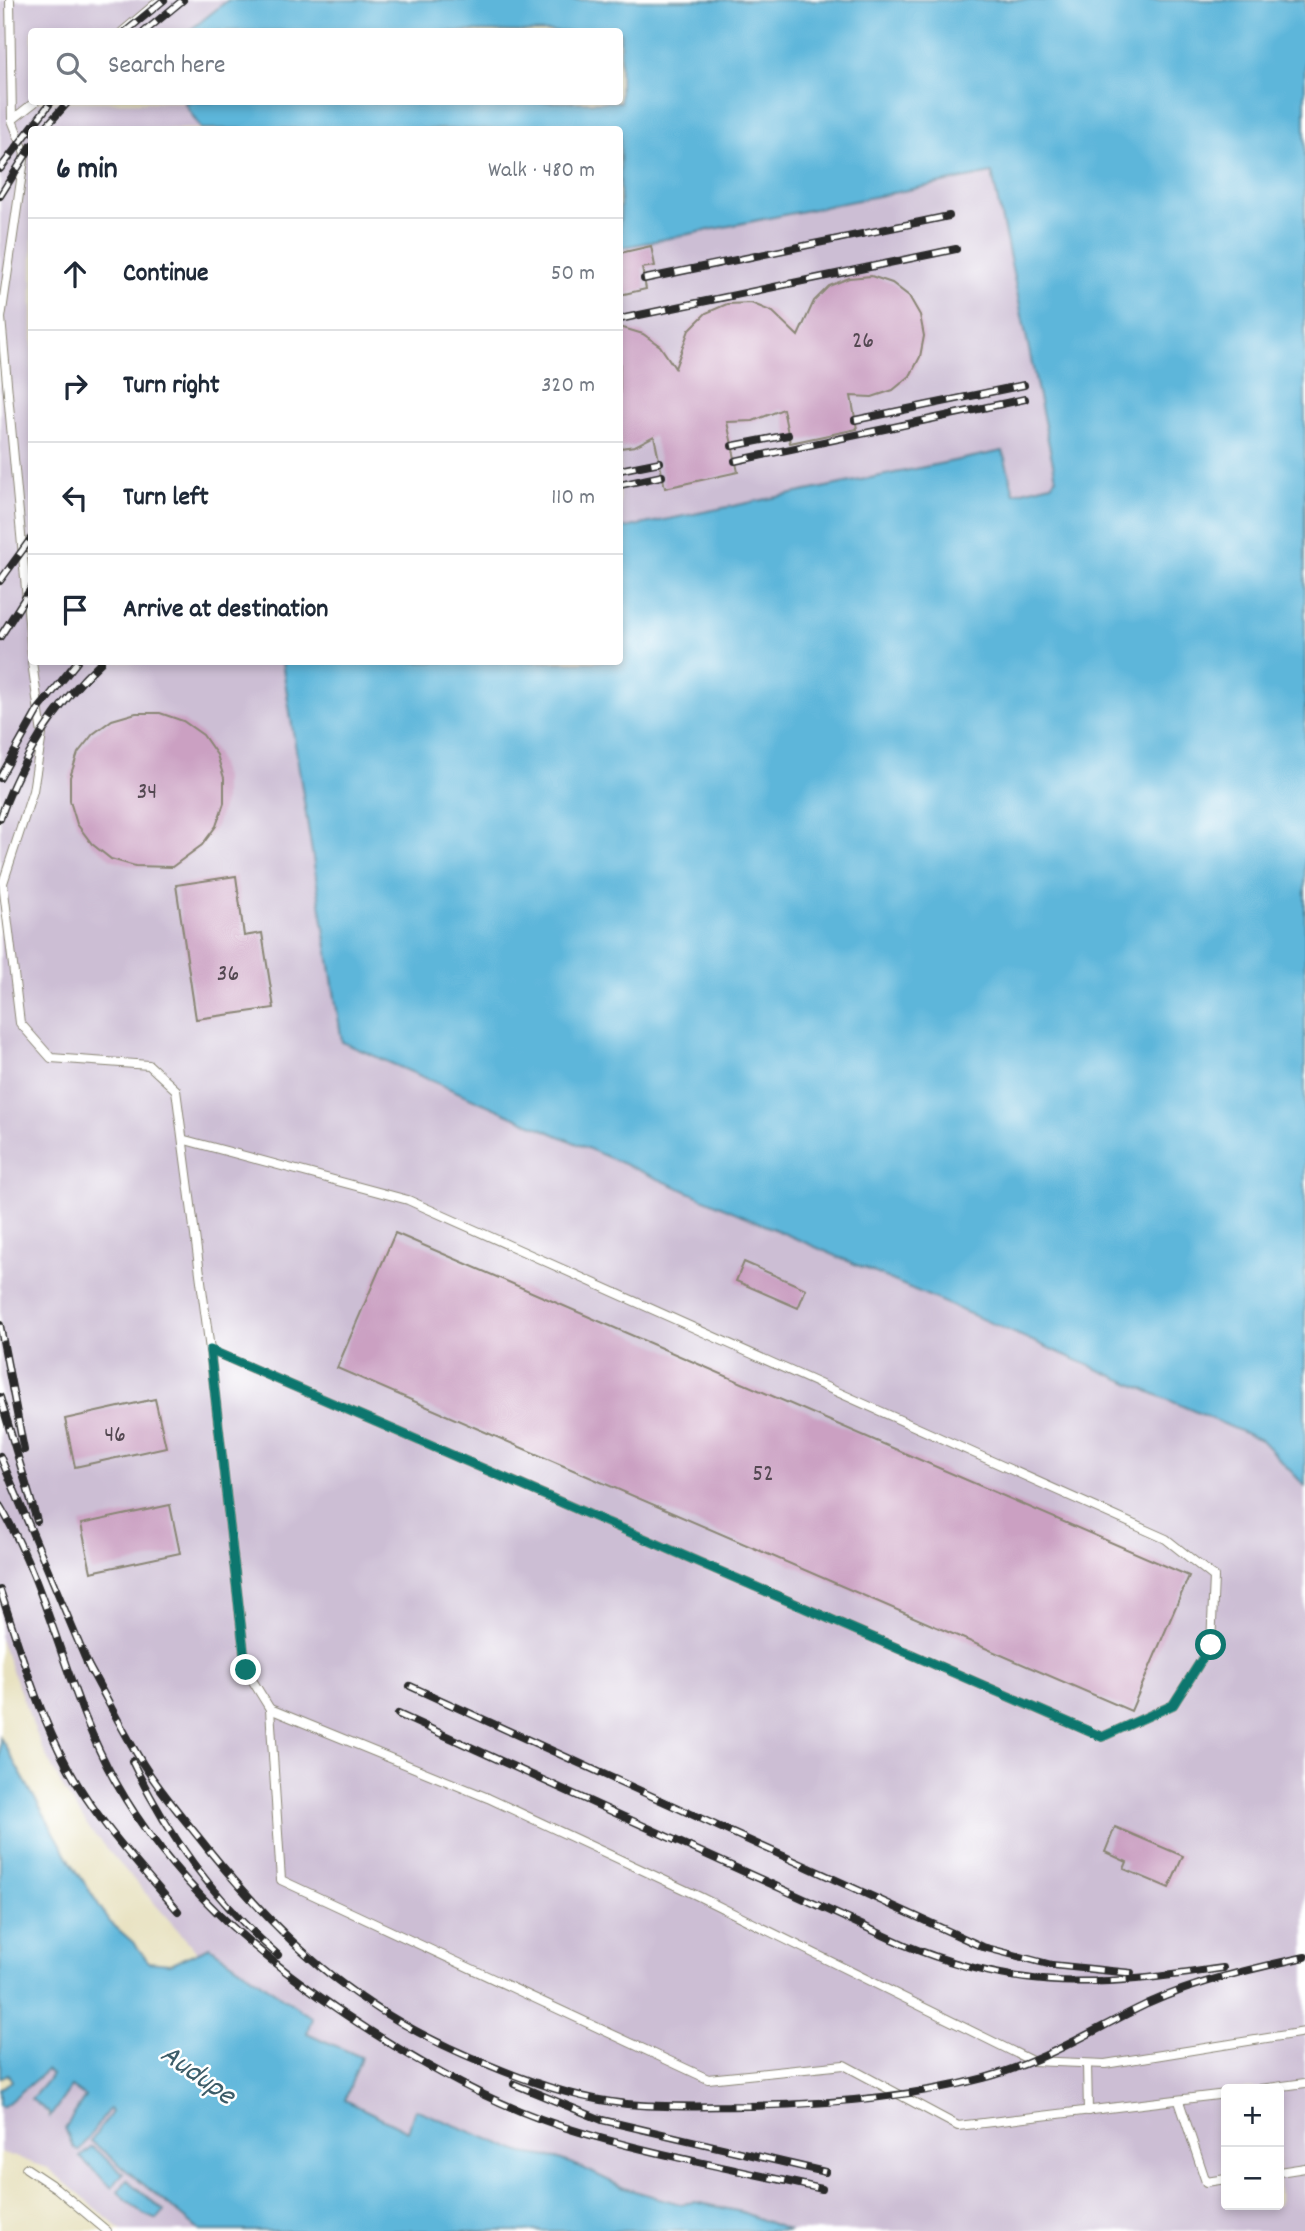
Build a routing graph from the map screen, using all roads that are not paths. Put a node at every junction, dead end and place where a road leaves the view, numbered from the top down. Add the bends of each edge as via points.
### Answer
1 (10, 0) edge
2 (160, 0) edge
3 (127, 28) edge
4 (31, 105) edge
5 (12, 120) junction
6 (28, 611) edge
7 (32, 665) edge
8 (185, 1140) junction
9 (210, 1350) junction
10 (270, 1709) junction
11 (1305, 2032) edge
12 (1087, 2064) junction
13 (1305, 2083) edge
14 (1284, 2086) edge
15 (1221, 2095) edge
16 (1179, 2101) junction
17 (1088, 2111) junction
18 (26, 2168) dead end
19 (1305, 2168) edge
20 (1284, 2171) edge
21 (1221, 2180) edge
22 (107, 2231) edge

1 - 5 lane
2 - 3 lane
4 - 5 lane
5 - 6 lane via 25,153 1,318
7 - 8 lane via 42,734 33,791 3,883 20,1023 51,1058 149,1065 176,1090
8 - 9 lane
8 - 9 lane via 408,1200 1166,1539 1214,1577 1211,1645 1173,1705 1102,1737
9 - 10 lane via 246,1670
10 - 12 lane via 488,1798 1032,2061
10 - 17 lane via 281,1880 708,2079 844,2065 958,2126
11 - 12 lane
12 - 17 lane
13 - 14 lane
15 - 16 lane
16 - 17 lane
16 - 21 lane via 1206,2182
18 - 22 lane
19 - 20 lane

